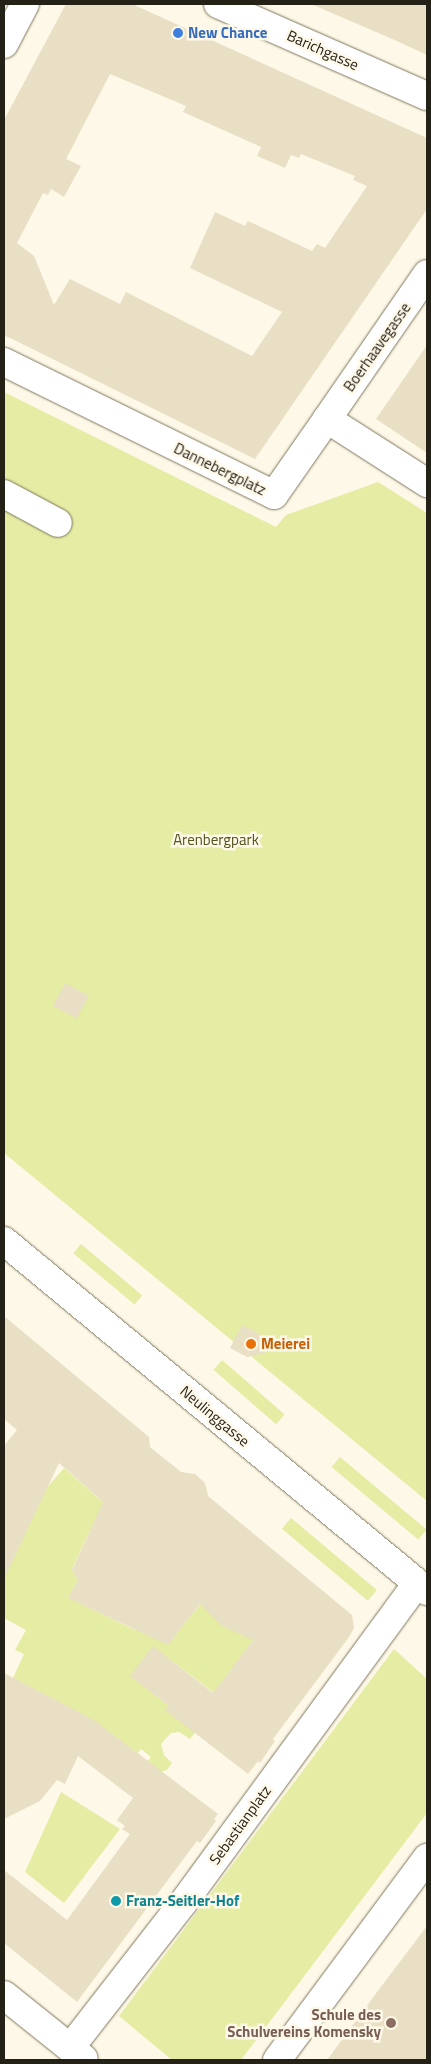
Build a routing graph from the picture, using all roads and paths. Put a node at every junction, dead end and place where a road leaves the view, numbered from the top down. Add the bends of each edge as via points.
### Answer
1 (25, 4) edge
2 (218, 4) edge
3 (4, 44) edge
4 (427, 96) edge
5 (427, 274) edge
6 (4, 362) edge
7 (327, 419) junction
8 (427, 483) edge
9 (4, 494) edge
10 (58, 523) dead end
11 (4, 1241) edge
12 (422, 1587) edge
13 (427, 1858) edge
14 (4, 1995) edge
15 (77, 2054) edge
16 (277, 2060) edge

1 - 3 street
2 - 4 street, Barichgasse
5 - 7 street, Boerhaavegasse
6 - 7 street, Dannebergplatz via 274,495
7 - 8 street
9 - 10 street
11 - 12 street, Neulinggasse
12 - 15 street, Sebastianplatz via 183,1903
13 - 16 street
14 - 15 street

